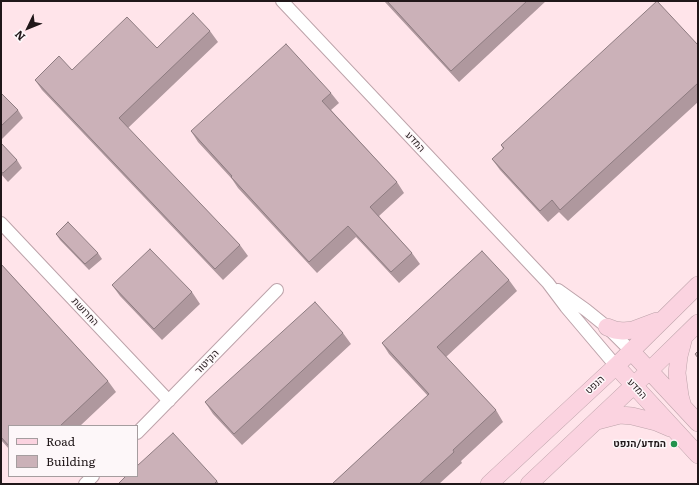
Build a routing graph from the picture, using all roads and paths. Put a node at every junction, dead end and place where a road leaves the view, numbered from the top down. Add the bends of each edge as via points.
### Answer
1 (282, 1) edge
2 (1, 223) edge
3 (548, 283) junction
4 (698, 285) edge
5 (277, 290) dead end
6 (664, 318) junction
7 (698, 323) edge
8 (607, 327) junction
9 (685, 336) junction
10 (631, 351) junction
11 (616, 366) junction
12 (649, 371) junction
13 (634, 386) junction
14 (169, 401) junction
15 (683, 407) junction
16 (595, 422) junction
17 (698, 423) edge
18 (675, 430) junction
19 (138, 432) edge
20 (698, 455) edge
21 (489, 484) edge
22 (529, 484) edge

1 - 3 street, המדע
2 - 14 street, החרושת
3 - 8 street, המדע
3 - 11 street, המדע
4 - 6 street, הנפט
5 - 14 street, הקיטור
6 - 8 street via 633,330 619,331
6 - 10 street, הנפט
7 - 9 street
8 - 10 street, המדע
9 - 12 street
9 - 15 street via 677,373
10 - 11 street, הנפט
10 - 12 street, המדע
11 - 13 street, המדע
11 - 21 street, הנפט
12 - 13 street
12 - 15 street, המדע
13 - 16 street
13 - 18 street, המדע
14 - 19 street, הקיטור
15 - 17 street, המדע
16 - 18 street via 632,416
16 - 22 street
18 - 20 street, המדע

